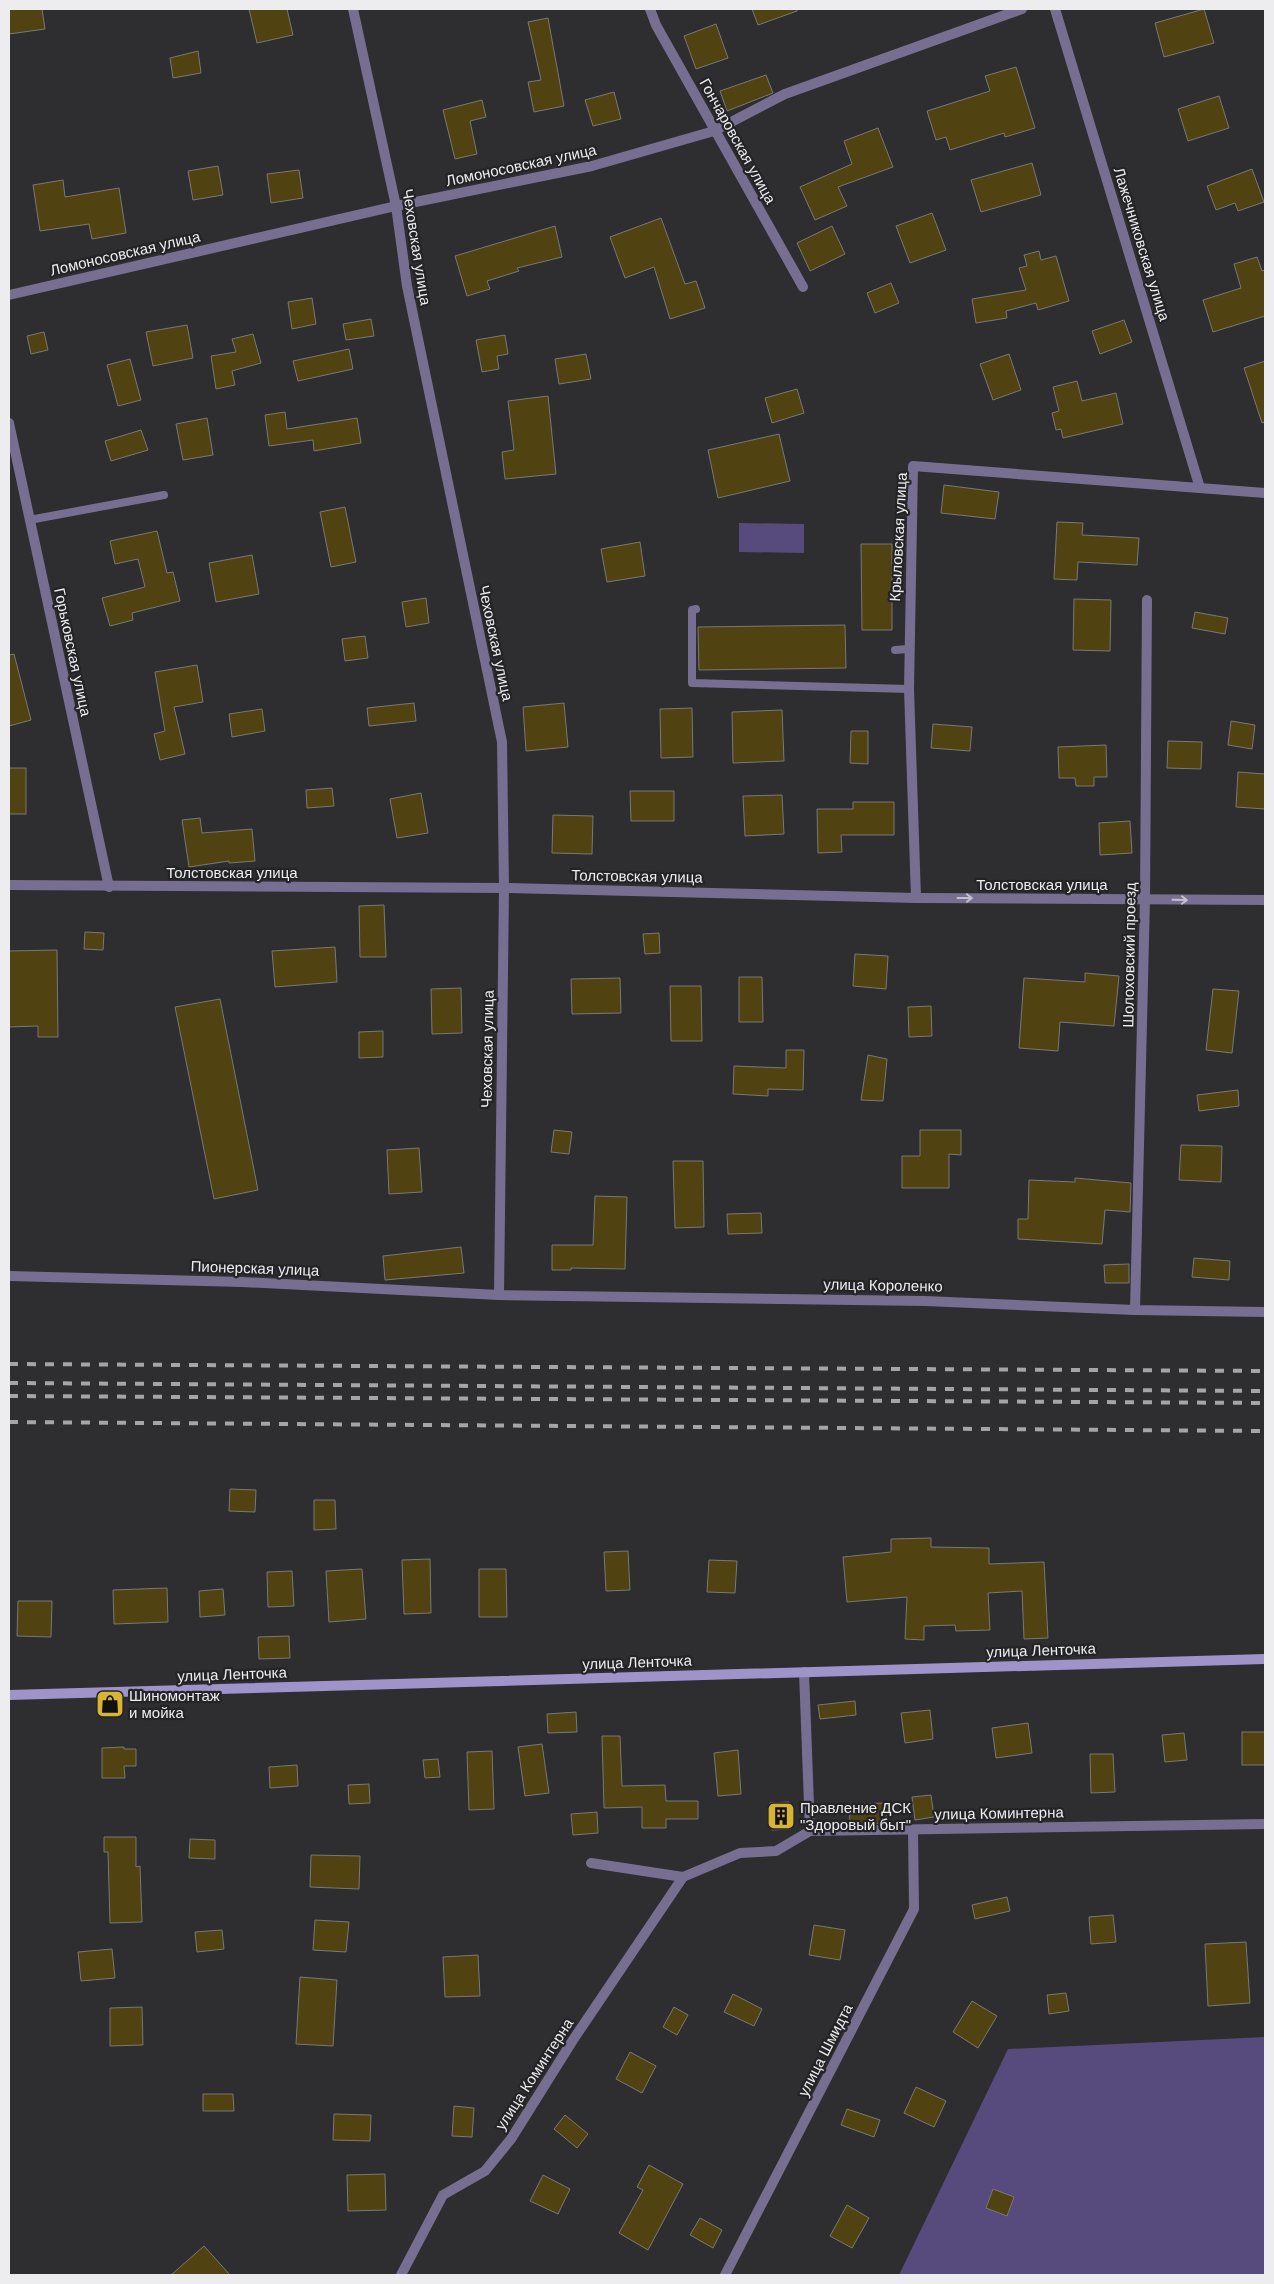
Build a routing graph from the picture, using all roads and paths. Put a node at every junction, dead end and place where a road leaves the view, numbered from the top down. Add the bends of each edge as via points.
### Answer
1 (353, 9) edge
2 (650, 9) edge
3 (1022, 9) edge
4 (1055, 9) edge
5 (714, 131) junction
6 (396, 206) junction
7 (803, 287) dead end
8 (9, 295) edge
9 (9, 423) edge
10 (1200, 488) junction
11 (1265, 492) edge
12 (164, 495) dead end
13 (29, 520) junction
14 (1147, 600) dead end
15 (696, 610) dead end
16 (908, 649) junction
17 (895, 650) dead end
18 (908, 689) junction
19 (9, 885) edge
20 (109, 887) junction
21 (504, 888) junction
22 (916, 898) junction
23 (1145, 899) junction
24 (1265, 900) edge
25 (9, 1276) edge
26 (500, 1295) junction
27 (1135, 1310) junction
28 (1265, 1312) edge
29 (1265, 1659) edge
30 (804, 1672) junction
31 (9, 1695) edge
32 (1265, 1824) edge
33 (913, 1830) junction
34 (810, 1831) junction
35 (591, 1862) dead end
36 (684, 1877) junction
37 (401, 2275) edge
38 (725, 2275) edge

1 - 6 street, Чеховская улица
2 - 5 street, Гончаровская улица via 656,26
3 - 5 street, Ломоносовская улица via 785,94
4 - 10 street, Лажечниковская улица
5 - 6 street, Ломоносовская улица via 592,166
5 - 7 street, Гончаровская улица
6 - 8 street, Ломоносовская улица
6 - 21 street, Чеховская улица via 407,286 502,742
9 - 13 street, Горьковская улица
10 - 11 street, Крыловская улица
10 - 16 street, Крыловская улица via 914,466
12 - 13 lane
13 - 20 street, Горьковская улица
14 - 23 street, Шолоховский проезд
15 - 18 lane via 692,610 692,683
16 - 17 lane
16 - 18 street, Крыловская улица
18 - 22 street, Крыловская улица
19 - 20 street, Толстовская улица
20 - 21 street, Толстовская улица
21 - 22 street, Толстовская улица
21 - 26 street, Чеховская улица
22 -> 23 street, Толстовская улица
23 -> 24 street, Толстовская улица
23 - 27 street, Шолоховский проезд
25 - 26 street, Пионерская улица via 242,1282
26 - 27 street, улица Короленко via 925,1301
27 - 28 street, улица Короленко
29 - 30 main road, улица Ленточка
30 - 31 main road, улица Ленточка
30 - 34 street
32 - 33 street, улица Коминтерна
33 - 34 street, улица Коминтерна
33 - 38 street, улица Шмидта via 914,1908
34 - 36 street, улица Коминтерна via 776,1851 740,1853
35 - 36 street
36 - 37 street, улица Коминтерна via 573,2040 511,2139 485,2171 443,2195

